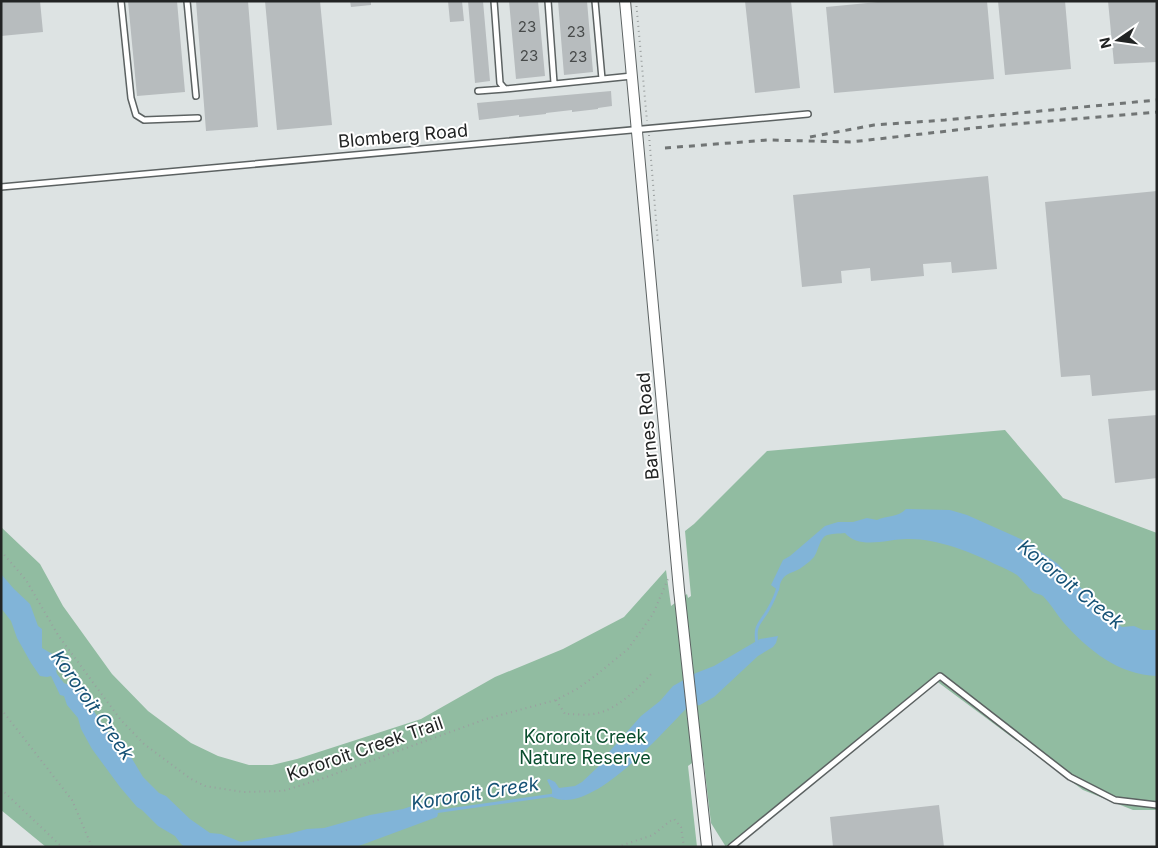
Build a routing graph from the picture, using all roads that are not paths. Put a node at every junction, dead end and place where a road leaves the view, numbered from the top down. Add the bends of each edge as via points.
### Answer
1 (121, 1) edge
2 (187, 1) edge
3 (494, 1) edge
4 (548, 1) edge
5 (595, 1) edge
6 (625, 1) edge
7 (632, 76) junction
8 (602, 79) junction
9 (554, 84) junction
10 (505, 89) junction
11 (478, 91) dead end
12 (196, 96) dead end
13 (808, 114) dead end
14 (198, 118) dead end
15 (636, 129) junction
16 (1, 187) edge
17 (1157, 805) edge
18 (707, 847) edge
19 (731, 847) edge

1 - 14 lane via 131,98 136,115 144,120
2 - 12 lane
3 - 10 lane via 500,83
4 - 9 lane
5 - 8 lane
6 - 7 street, Barnes Road
7 - 8 lane
7 - 15 street, Barnes Road
8 - 9 lane
9 - 10 lane
10 - 11 lane
13 - 15 lane, Blomberg Road
15 - 16 lane, Blomberg Road
15 - 18 street, Barnes Road
17 - 19 lane via 1115,800 1070,776 940,676

